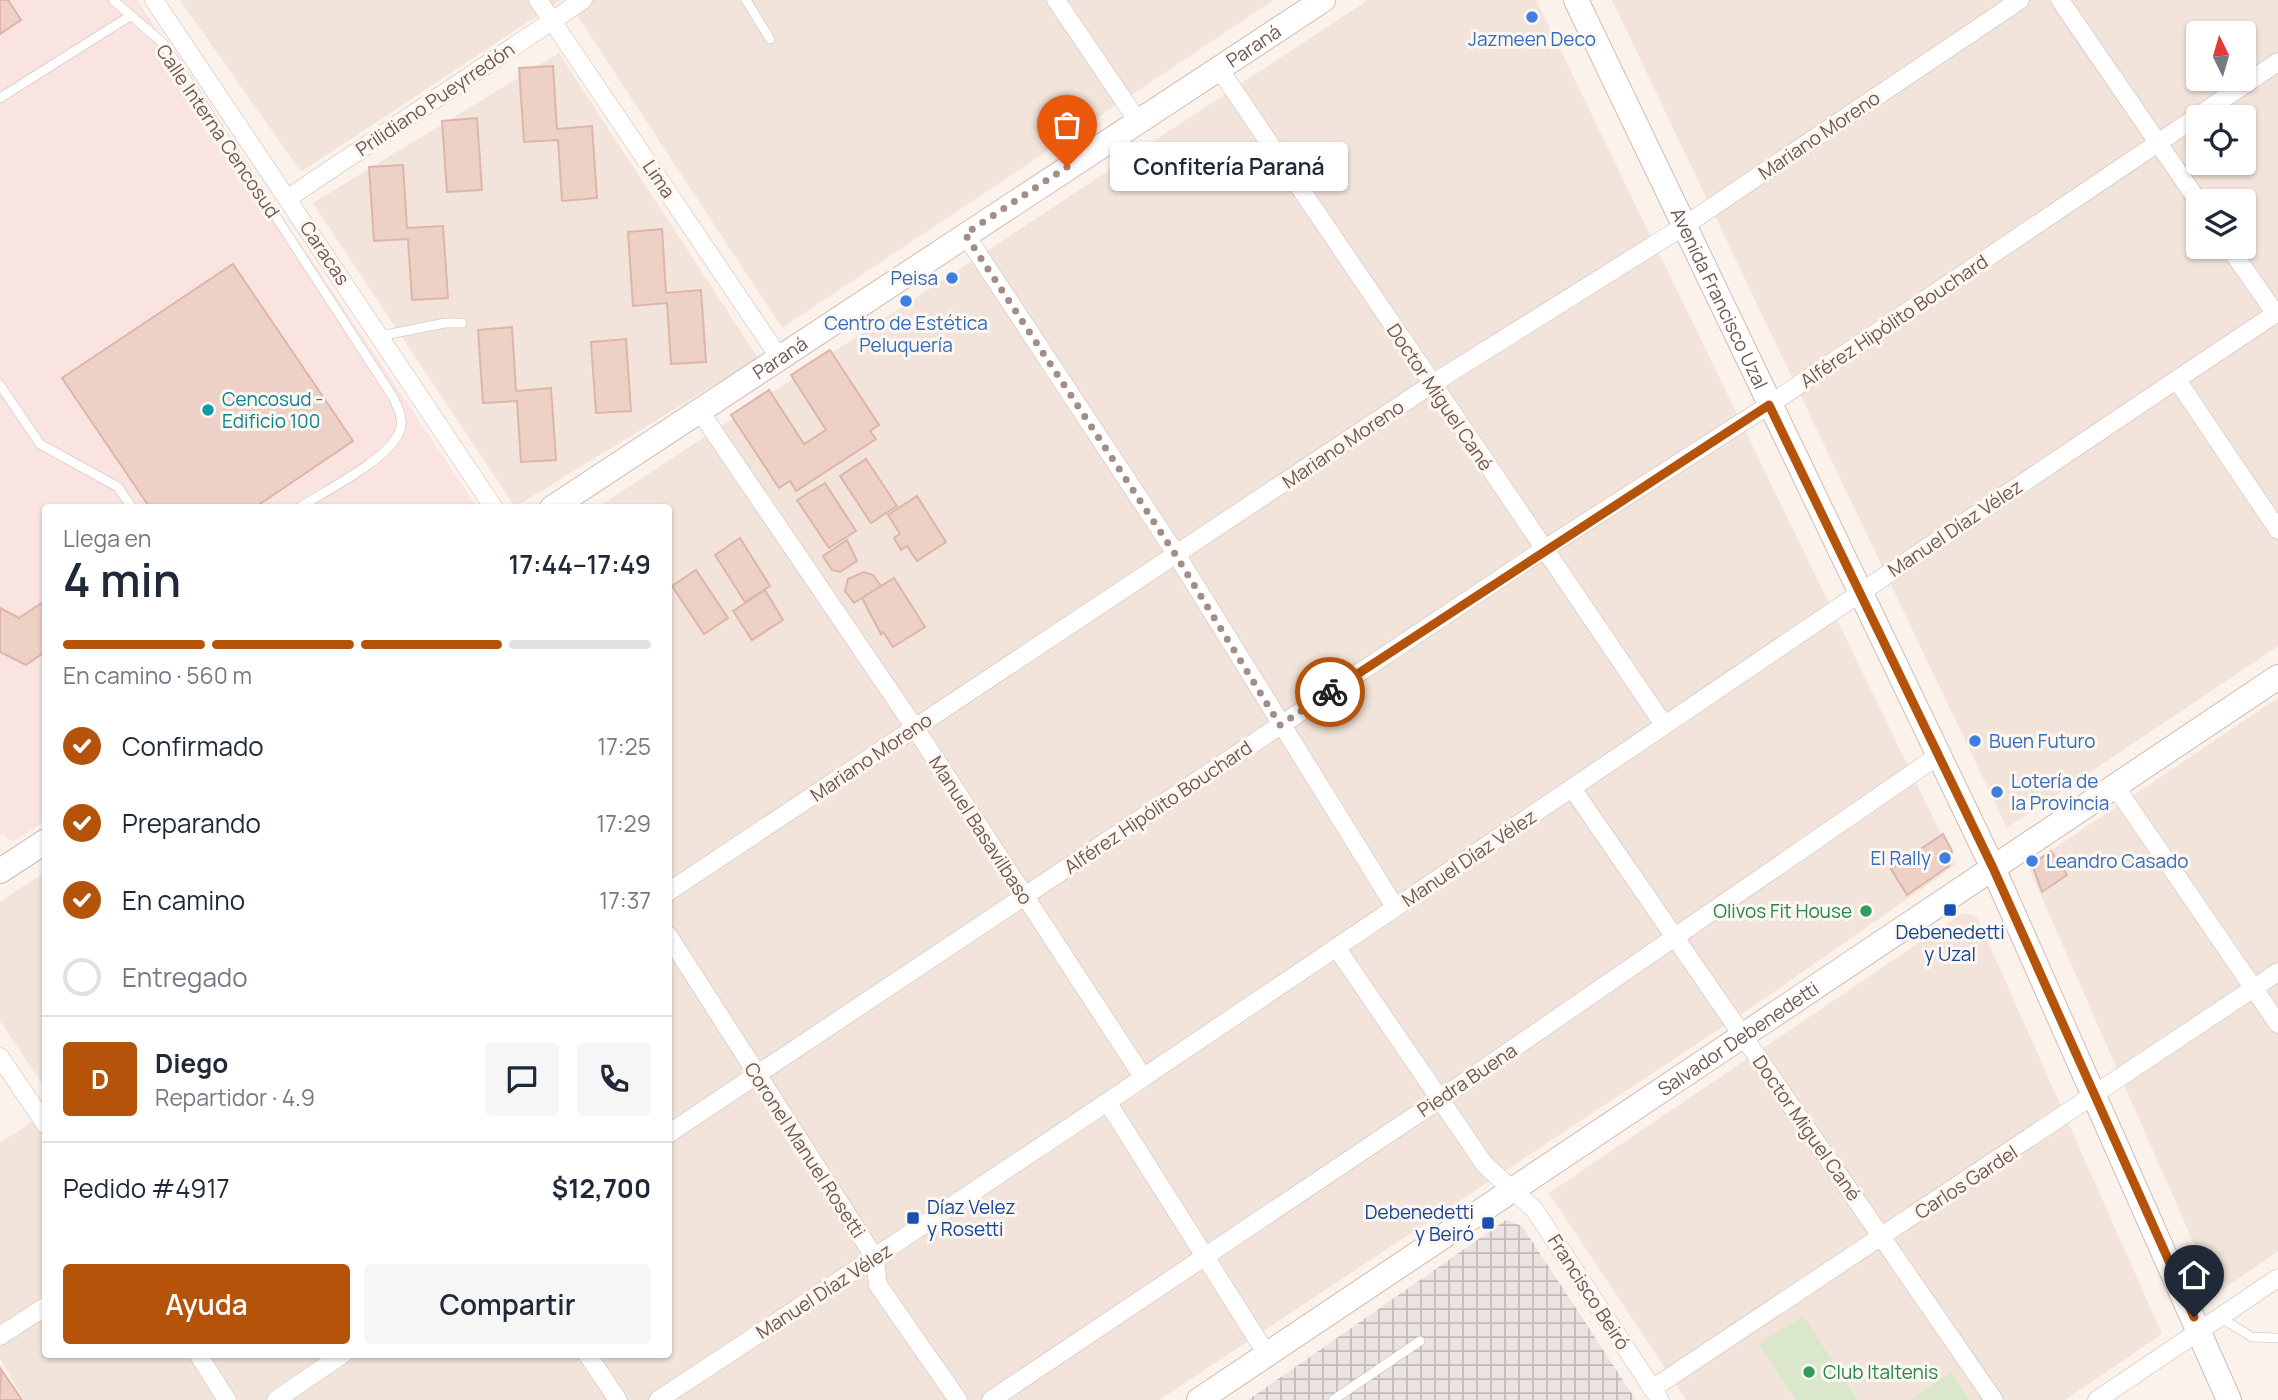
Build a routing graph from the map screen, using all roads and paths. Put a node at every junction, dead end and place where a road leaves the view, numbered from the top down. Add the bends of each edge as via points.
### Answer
1 (113, 0) edge
2 (154, 0) edge
3 (538, 0) edge
4 (583, 0) edge
5 (746, 0) edge
6 (1056, 0) edge
7 (1323, 0) edge
8 (1576, 0) edge
9 (2020, 0) edge
10 (2060, 0) edge
11 (130, 16) junction
12 (552, 20) junction
13 (770, 38) dead end
14 (2278, 62) edge
15 (1218, 67) junction
16 (0, 98) edge
17 (1137, 120) junction
18 (2158, 143) junction
19 (2190, 189) edge
20 (288, 198) junction
21 (1684, 226) junction
22 (965, 234) junction
23 (2239, 259) edge
24 (2277, 313) edge
25 (462, 323) dead end
26 (380, 336) junction
27 (779, 358) junction
28 (2177, 380) junction
29 (1432, 384) junction
30 (0, 385) edge
31 (1769, 405) junction
32 (699, 410) junction
33 (129, 504) edge
34 (305, 504) edge
35 (491, 504) edge
36 (558, 504) edge
37 (2278, 530) edge
38 (1543, 550) junction
39 (1175, 554) junction
40 (1861, 591) junction
41 (2278, 677) edge
42 (1280, 725) junction
43 (1664, 725) junction
44 (915, 728) junction
45 (1939, 755) junction
46 (2115, 786) junction
47 (1572, 788) junction
48 (42, 844) edge
49 (1993, 868) junction
50 (0, 871) edge
51 (672, 889) edge
52 (1024, 896) junction
53 (1395, 907) junction
54 (1676, 938) junction
55 (672, 941) edge
56 (1336, 947) junction
57 (2278, 972) edge
58 (2255, 988) junction
59 (2278, 1024) edge
60 (1743, 1035) junction
61 (0, 1057) edge
62 (757, 1075) junction
63 (1143, 1077) junction
64 (2095, 1097) junction
65 (1440, 1099) junction
66 (1108, 1103) junction
67 (42, 1119) edge
68 (672, 1131) edge
69 (1512, 1191) junction
70 (1882, 1237) junction
71 (1204, 1256) junction
72 (875, 1258) junction
73 (2278, 1278) edge
74 (42, 1309) edge
75 (2210, 1324) junction
76 (0, 1336) edge
77 (2278, 1338) edge
78 (1419, 1341) dead end
79 (1266, 1353) junction
80 (201, 1358) edge
81 (337, 1358) edge
82 (590, 1358) edge
83 (1656, 1395) edge
84 (227, 1400) edge
85 (276, 1400) edge
86 (618, 1400) edge
87 (658, 1400) edge
88 (958, 1400) edge
89 (991, 1400) edge
90 (1199, 1400) edge
91 (1333, 1400) edge
92 (1994, 1400) edge
93 (2096, 1400) edge
94 (2229, 1400) edge

1 - 11 lane, Calle Interna Cencosud
2 - 20 street, Caracas
3 - 12 street, Lima
4 - 12 street, Prilidiano Pueyrredón
5 - 13 lane
6 - 17 street
7 - 15 street, Paraná
8 - 21 street, Avenida Francisco Uzal
9 - 21 street, Mariano Moreno
10 - 18 street
11 - 16 lane
11 - 34 lane, Calle Interna Cencosud via 163,43 401,416 400,432 387,450
12 - 20 street, Prilidiano Pueyrredón
12 - 27 street, Lima
14 - 18 street, Alférez Hipólito Bouchard
15 - 17 street, Paraná
15 - 29 street, Doctor Miguel Cané
17 - 22 street, Paraná
18 - 19 street
18 - 31 street, Alférez Hipólito Bouchard
20 - 26 street, Caracas
21 - 29 street, Mariano Moreno
21 - 31 street, Avenida Francisco Uzal
22 - 27 street, Paraná
22 - 39 street
23 - 24 street
24 - 28 street, Manuel Díaz Vélez
25 - 26 lane
26 - 35 street, Caracas
27 - 32 street, Paraná
28 - 37 street
28 - 40 street, Manuel Díaz Vélez
29 - 38 street, Doctor Miguel Cané
29 - 39 street, Mariano Moreno
30 - 33 lane via 40,444 118,487
31 - 38 street, Alférez Hipólito Bouchard
31 - 40 street, Avenida Francisco Uzal
32 - 36 street, Paraná
32 - 44 street, Manuel Basavilbaso
38 - 42 street, Alférez Hipólito Bouchard
38 - 43 street, Doctor Miguel Cané
39 - 42 street
39 - 44 street, Mariano Moreno
40 - 43 street, Manuel Díaz Vélez
40 - 45 street, Avenida Francisco Uzal
41 - 46 street, Salvador Debenedetti
42 - 52 street, Alférez Hipólito Bouchard
42 - 53 street
43 - 47 street, Manuel Díaz Vélez
44 - 51 street, Mariano Moreno
44 - 52 street, Manuel Basavilbaso
45 - 49 street, Avenida Francisco Uzal
45 - 54 street, Piedra Buena
46 - 49 street, Salvador Debenedetti
46 - 58 street
47 - 53 street, Manuel Díaz Vélez
47 - 54 street, Doctor Miguel Cané
48 - 50 street
49 - 60 street, Salvador Debenedetti
49 - 64 street, Avenida Francisco Uzal
52 - 62 street, Alférez Hipólito Bouchard
52 - 63 street, Manuel Basavilbaso
53 - 56 street, Manuel Díaz Vélez
54 - 60 street, Doctor Miguel Cané
54 - 65 street, Piedra Buena
55 - 62 street, Coronel Manuel Rosetti
56 - 63 street, Manuel Díaz Vélez
56 - 65 street, Francisco Beiró
57 - 58 street, Carlos Gardel
58 - 59 street
58 - 64 street, Carlos Gardel
60 - 69 street, Salvador Debenedetti
60 - 70 street, Doctor Miguel Cané
61 - 67 street
62 - 68 street, Alférez Hipólito Bouchard
62 - 72 street, Coronel Manuel Rosetti
63 - 66 street, Manuel Díaz Vélez
64 - 70 street, Carlos Gardel
64 - 75 street, Avenida Francisco Uzal
65 - 69 street, Francisco Beiró via 1485,1166
65 - 71 street, Piedra Buena
66 - 71 street
66 - 72 street, Manuel Díaz Vélez
69 - 79 street, Salvador Debenedetti
69 - 83 street, Francisco Beiró via 1534,1209
70 - 83 street, Carlos Gardel
70 - 92 street, Doctor Miguel Cané
71 - 79 street
71 - 89 street, Piedra Buena
72 - 87 street, Manuel Díaz Vélez
72 - 88 street, Coronel Manuel Rosetti via 878,1285
73 - 75 street
74 - 76 street
75 - 77 lane via 2252,1337
75 - 93 street
75 - 94 street, Avenida Francisco Uzal
78 - 91 lane
79 - 90 street, Salvador Debenedetti
80 - 84 street
81 - 85 street
82 - 86 street

